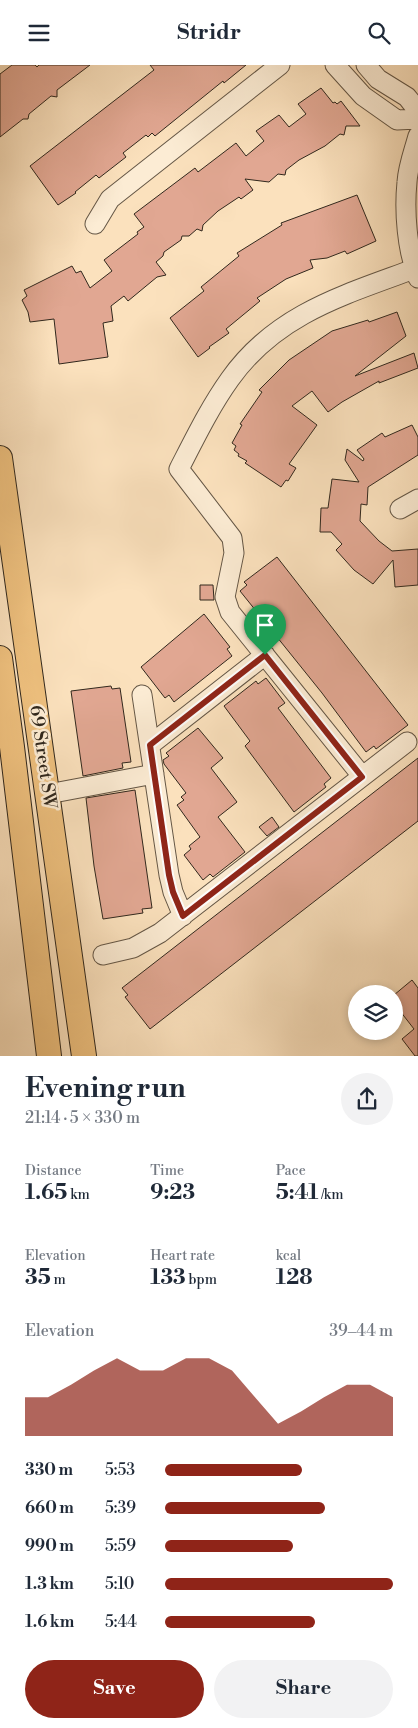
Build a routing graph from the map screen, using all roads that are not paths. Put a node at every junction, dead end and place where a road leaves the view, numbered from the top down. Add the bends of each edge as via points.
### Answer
1 (280, 65) edge
2 (335, 65) edge
3 (366, 65) edge
4 (418, 111) edge
5 (418, 119) edge
6 (418, 136) edge
7 (95, 224) dead end
8 (416, 274) edge
9 (0, 458) edge
10 (418, 499) edge
11 (400, 509) dead end
12 (265, 655) junction
13 (0, 658) edge
14 (142, 695) dead end
15 (407, 742) dead end
16 (150, 745) junction
17 (154, 774) junction
18 (362, 777) junction
19 (48, 794) junction
20 (183, 916) junction
21 (103, 955) dead end
22 (49, 1055) edge
23 (84, 1055) edge

1 - 7 street via 110,199
2 - 5 street via 363,96 397,120
3 - 4 street via 378,79 407,97
6 - 8 street via 410,162 406,196 409,240
8 - 12 street via 332,299 275,332 231,378 210,409 179,469 232,538 234,553 224,597 230,612
9 - 19 main road, 69 Street SW
10 - 11 street
12 - 16 street
12 - 18 street
13 - 22 main road, 69 Street SW
14 - 16 street
15 - 18 street
16 - 17 street
17 - 19 street
17 - 20 street via 169,875
18 - 20 street
19 - 23 main road, 69 Street SW
20 - 21 street via 134,949

